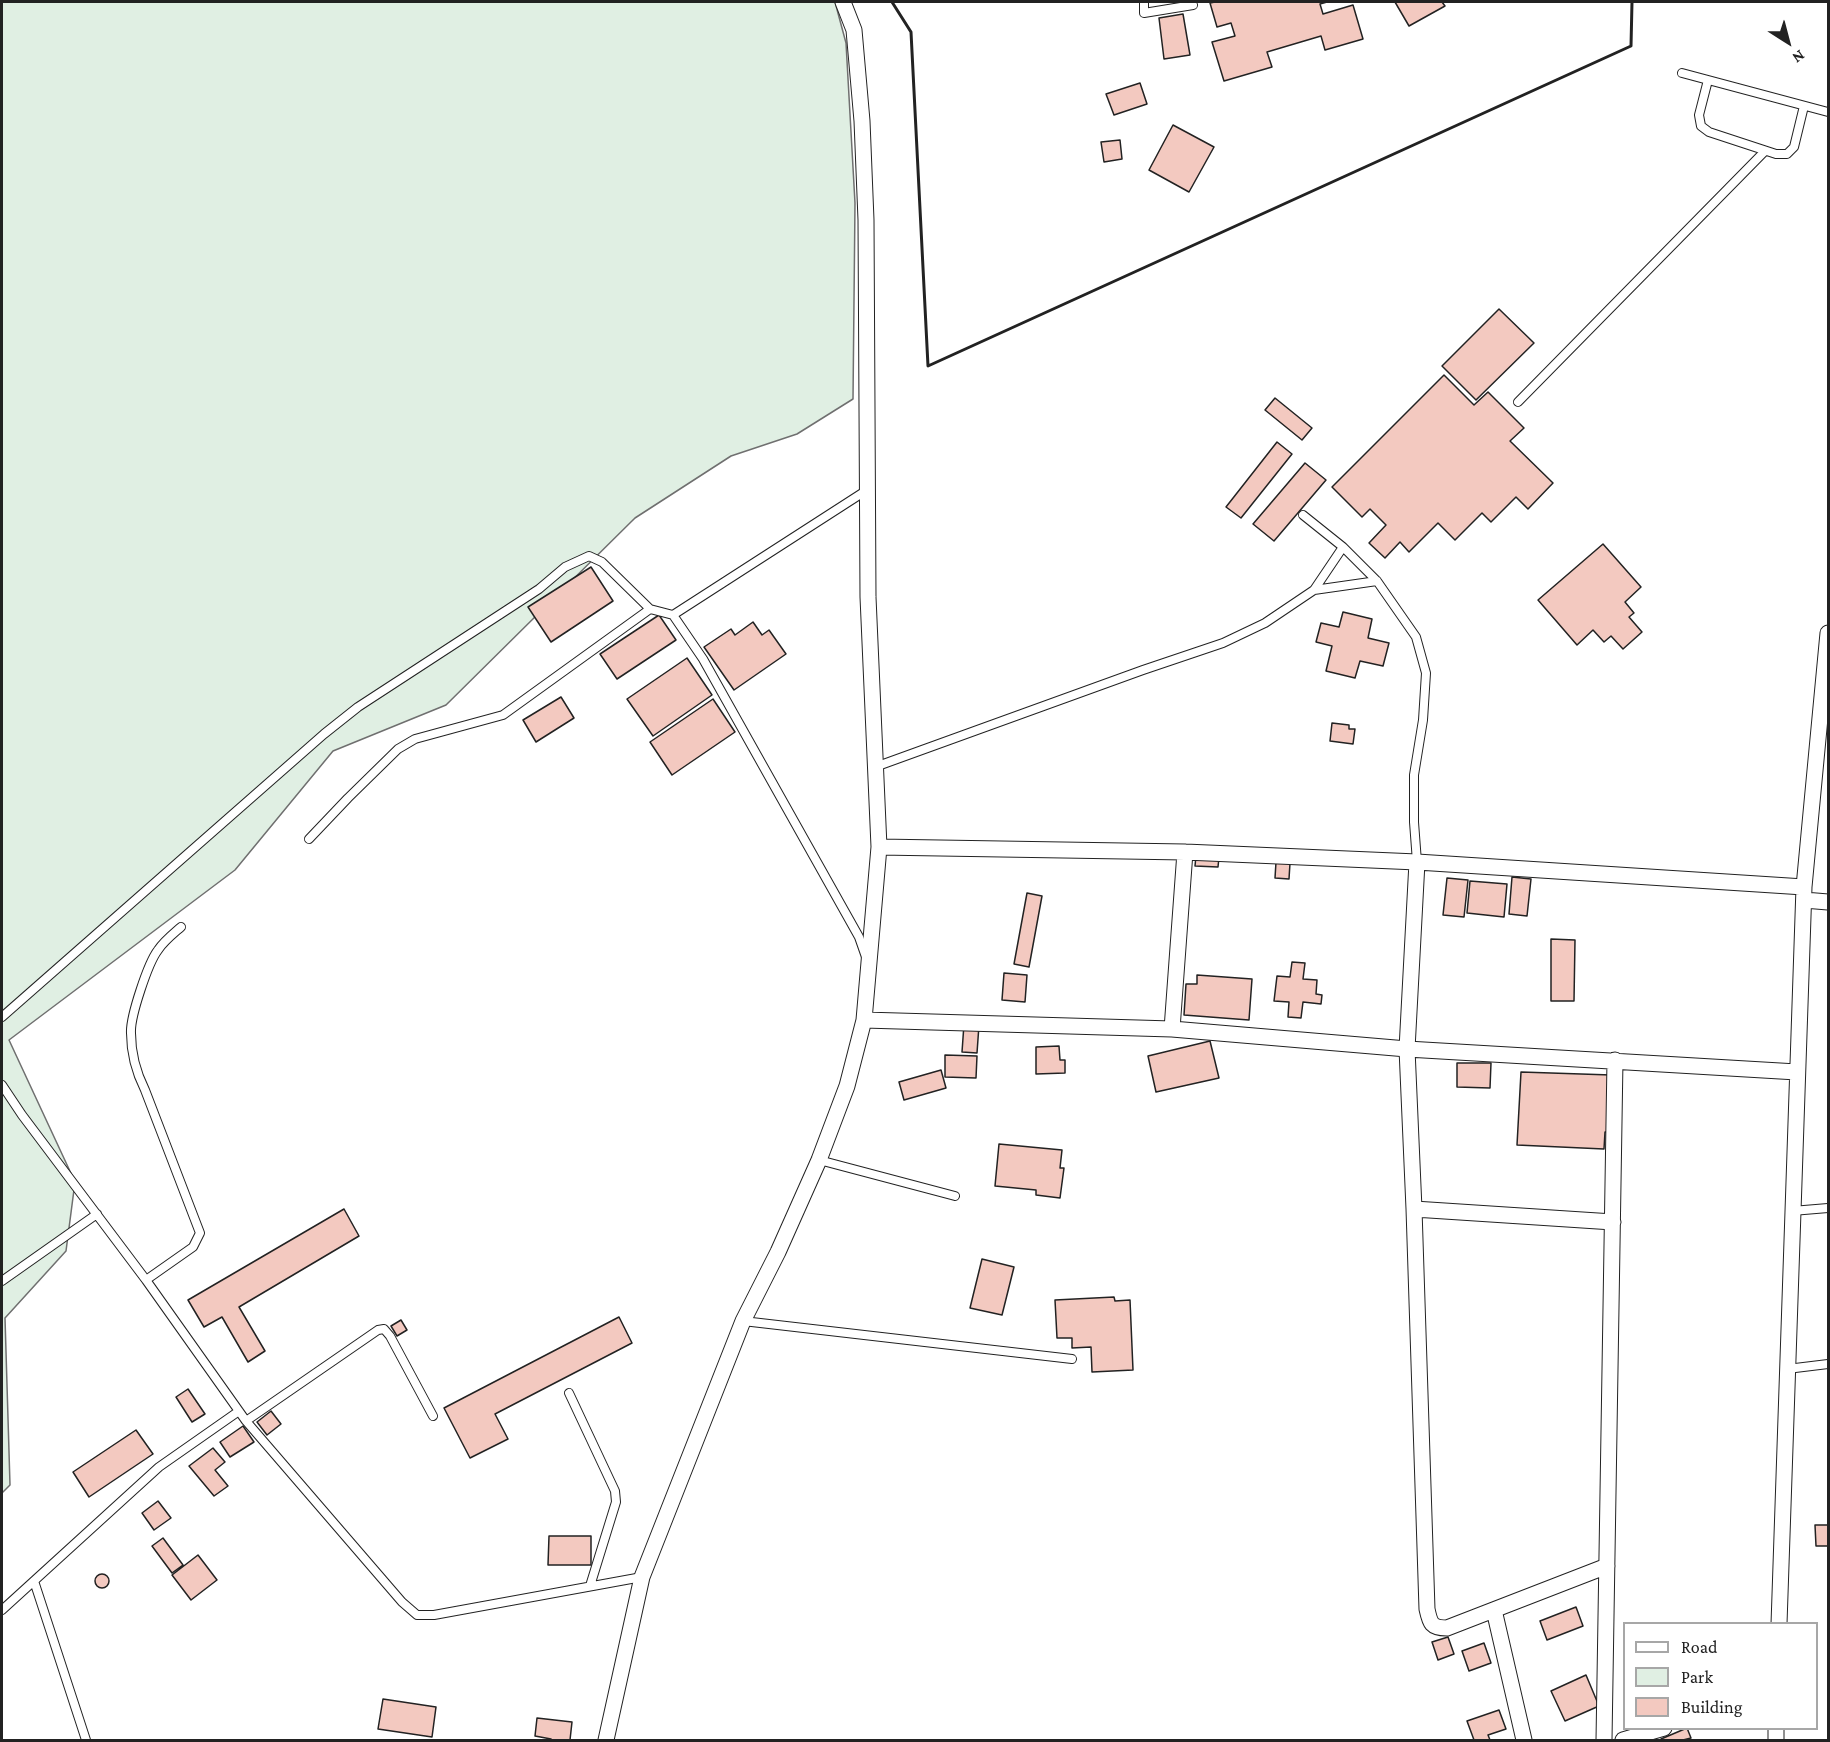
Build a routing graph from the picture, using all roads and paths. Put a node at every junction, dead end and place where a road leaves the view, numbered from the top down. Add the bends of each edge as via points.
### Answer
1 (843, 2) edge
2 (1143, 2) edge
3 (1193, 5) dead end
4 (1682, 73) dead end
5 (1707, 80) junction
6 (1804, 106) junction
7 (1828, 112) edge
8 (1765, 151) junction
9 (1518, 402) dead end
10 (867, 490) junction
11 (1303, 516) dead end
12 (1343, 547) junction
13 (1377, 581) junction
14 (1314, 590) junction
15 (650, 609) junction
16 (673, 615) junction
17 (1828, 633) edge
18 (875, 767) junction
19 (309, 839) dead end
20 (879, 847) junction
21 (1185, 852) junction
22 (1417, 862) junction
23 (1804, 893) junction
24 (1828, 902) edge
25 (181, 927) dead end
26 (869, 967) junction
27 (2, 1017) edge
28 (864, 1020) junction
29 (1172, 1029) junction
30 (1407, 1049) junction
31 (1615, 1060) junction
32 (1797, 1072) junction
33 (2, 1085) edge
34 (819, 1160) junction
35 (955, 1196) dead end
36 (1828, 1208) edge
37 (1414, 1209) junction
38 (1792, 1211) junction
39 (97, 1214) junction
40 (1613, 1222) junction
41 (146, 1280) junction
42 (2, 1281) edge
43 (743, 1321) junction
44 (1072, 1359) dead end
45 (1828, 1364) edge
46 (1787, 1369) junction
47 (569, 1393) dead end
48 (240, 1411) junction
49 (433, 1416) dead end
50 (246, 1421) junction
51 (1607, 1566) junction
52 (642, 1577) junction
53 (34, 1581) junction
54 (590, 1586) junction
55 (2, 1610) edge
56 (1494, 1610) junction
57 (1779, 1622) edge
58 (1657, 1730) edge
59 (87, 1740) edge
60 (606, 1740) edge
61 (1524, 1740) edge
62 (1604, 1740) edge
63 (1623, 1740) edge

1 - 10 street via 854,30 862,121
2 - 3 lane via 1144,13
4 - 5 lane
5 - 6 lane
5 - 8 lane via 1699,115 1701,126
6 - 7 lane
6 - 8 lane via 1794,147 1787,154
8 - 9 lane
10 - 16 lane
10 - 18 street
11 - 12 lane
12 - 13 lane
12 - 14 lane
13 - 14 lane
13 - 22 lane via 1416,638 1426,673 1414,775
14 - 18 lane via 1265,623 1223,643
15 - 16 lane
15 - 19 lane via 502,715 415,739 398,749
15 - 27 lane via 602,562 589,556 565,567 539,589 350,713
16 - 26 lane via 703,659 859,937
17 - 23 street
18 - 20 street
20 - 21 street
20 - 26 street
21 - 22 street
21 - 29 street
22 - 23 street
22 - 30 street
23 - 24 street
23 - 32 street
25 - 41 lane via 153,958 130,1030 136,1073 200,1233 194,1247
26 - 28 street
28 - 29 street
28 - 34 street via 847,1086
29 - 30 street
30 - 31 street
30 - 37 street
31 - 32 street
31 - 40 street
32 - 38 street
33 - 39 lane
34 - 35 lane
34 - 43 street
36 - 38 lane
37 - 40 street
37 - 56 street via 1427,1609 1430,1622 1437,1628 1447,1628
38 - 46 street
39 - 41 lane
39 - 42 lane
40 - 51 street
41 - 48 lane
43 - 44 lane
43 - 52 street
45 - 46 lane
46 - 57 street
47 - 54 lane via 615,1491 616,1502
48 - 50 lane
48 - 53 lane via 159,1467
49 - 50 lane via 384,1329
50 - 54 lane via 417,1615
51 - 56 street
51 - 62 street
52 - 54 lane
52 - 60 street
53 - 55 lane
53 - 59 lane
56 - 61 street
58 - 63 street

